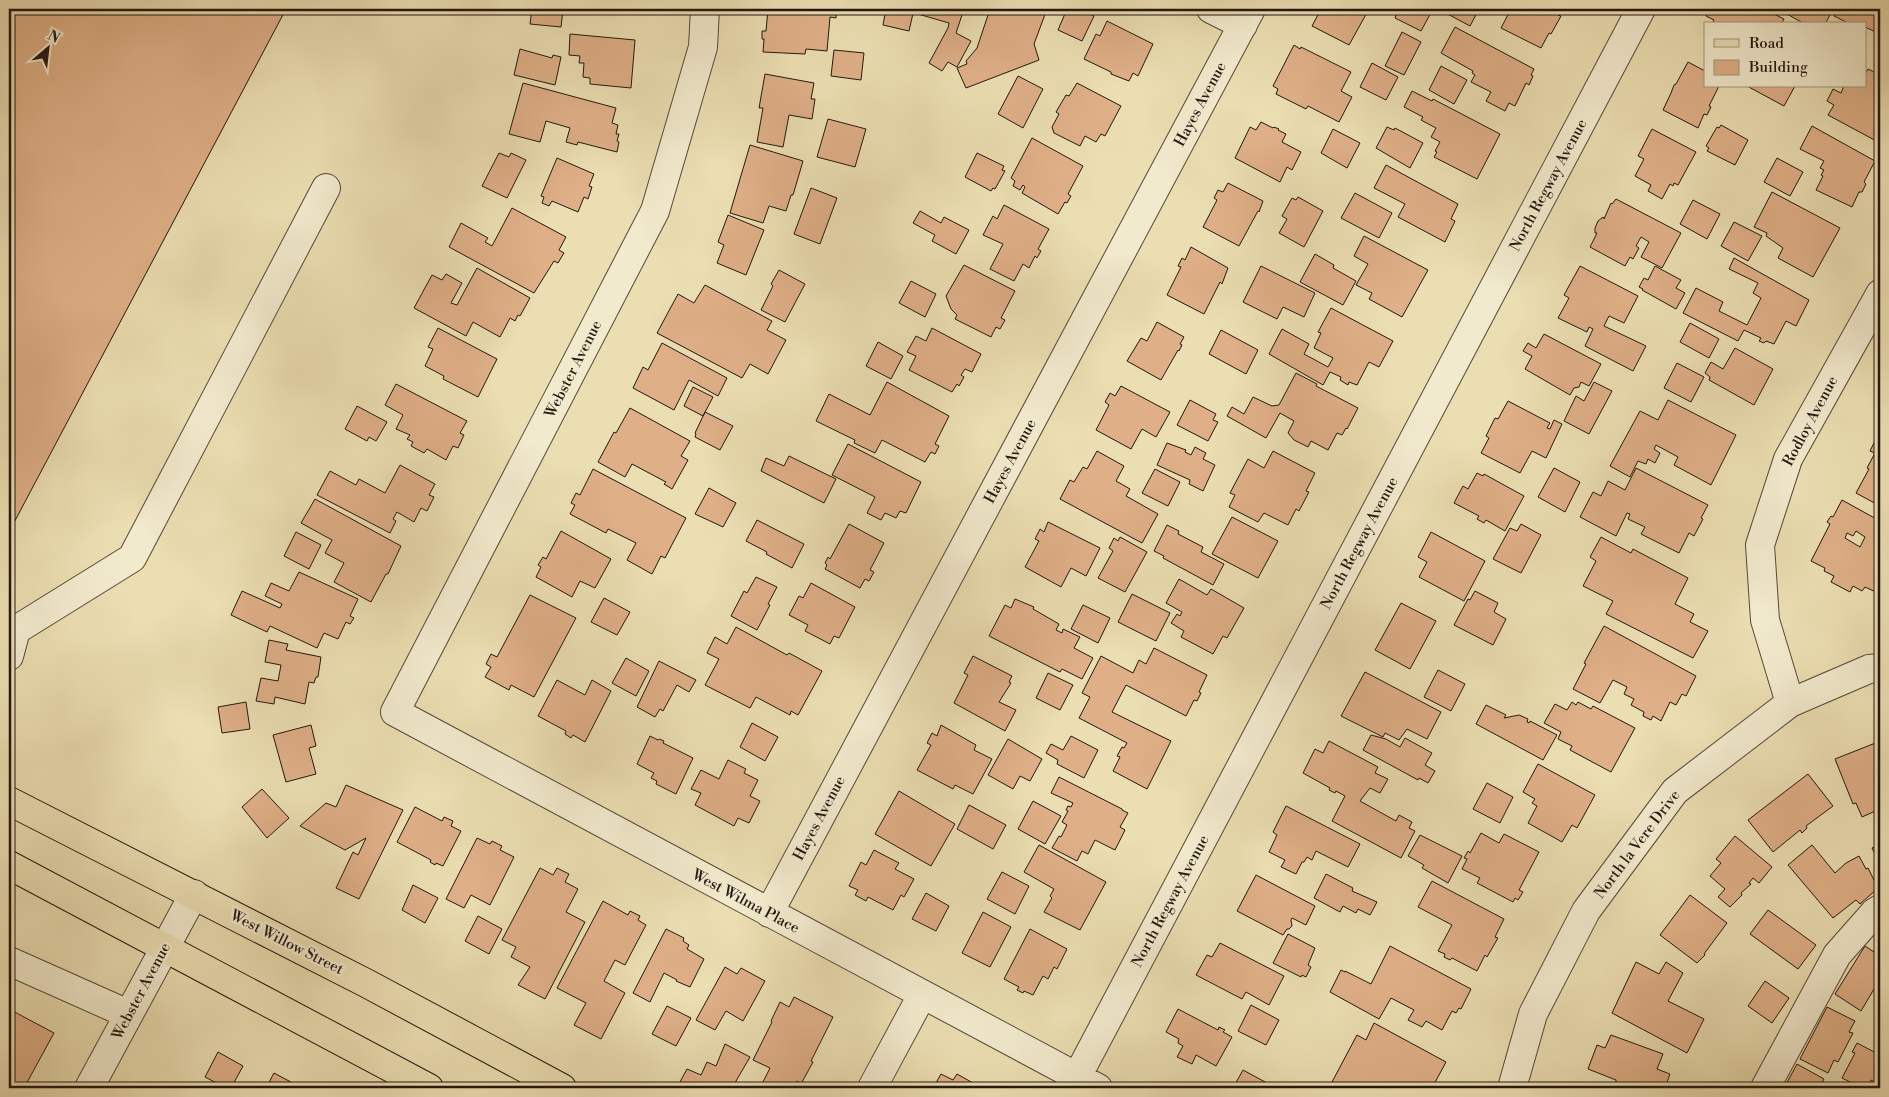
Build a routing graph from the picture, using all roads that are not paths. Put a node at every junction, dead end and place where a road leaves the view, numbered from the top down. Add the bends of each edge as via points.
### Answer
1 (705, 9) edge
2 (1211, 9) edge
3 (1641, 9) edge
4 (1247, 17) edge
5 (326, 188) dead end
6 (1880, 294) edge
7 (12, 629) edge
8 (9, 656) edge
9 (1880, 668) edge
10 (1790, 703) junction
11 (395, 712) joint
12 (9, 801) edge
13 (9, 865) edge
14 (194, 894) junction
15 (1880, 909) edge
16 (769, 913) junction
17 (164, 947) junction
18 (9, 961) edge
19 (922, 995) junction
20 (128, 1014) junction
21 (1087, 1083) edge
22 (89, 1088) edge
23 (429, 1088) edge
24 (562, 1088) edge
25 (872, 1088) edge
26 (1512, 1088) edge
27 (1765, 1088) edge

1 - 11 street, Webster Avenue via 702,47 655,211
2 - 4 street
3 - 21 street, North Regway Avenue
4 - 16 street, Hayes Avenue
5 - 7 street via 132,558
6 - 10 street, Rodloy Avenue via 1788,459 1760,545 1765,620
7 - 8 street
9 - 10 street, North la Vere Drive
10 - 26 street, North la Vere Drive via 1675,791 1586,911 1532,1014
11 - 16 street, West Wilma Place
12 - 14 main road, West Willow Street
13 - 17 main road
14 - 17 street, Webster Avenue
14 - 24 main road, West Willow Street
15 - 27 street via 1837,955
16 - 19 street, West Wilma Place
17 - 20 street, Webster Avenue
17 - 23 main road
18 - 20 street
19 - 21 street, West Wilma Place
19 - 25 street
20 - 22 street, Webster Avenue

